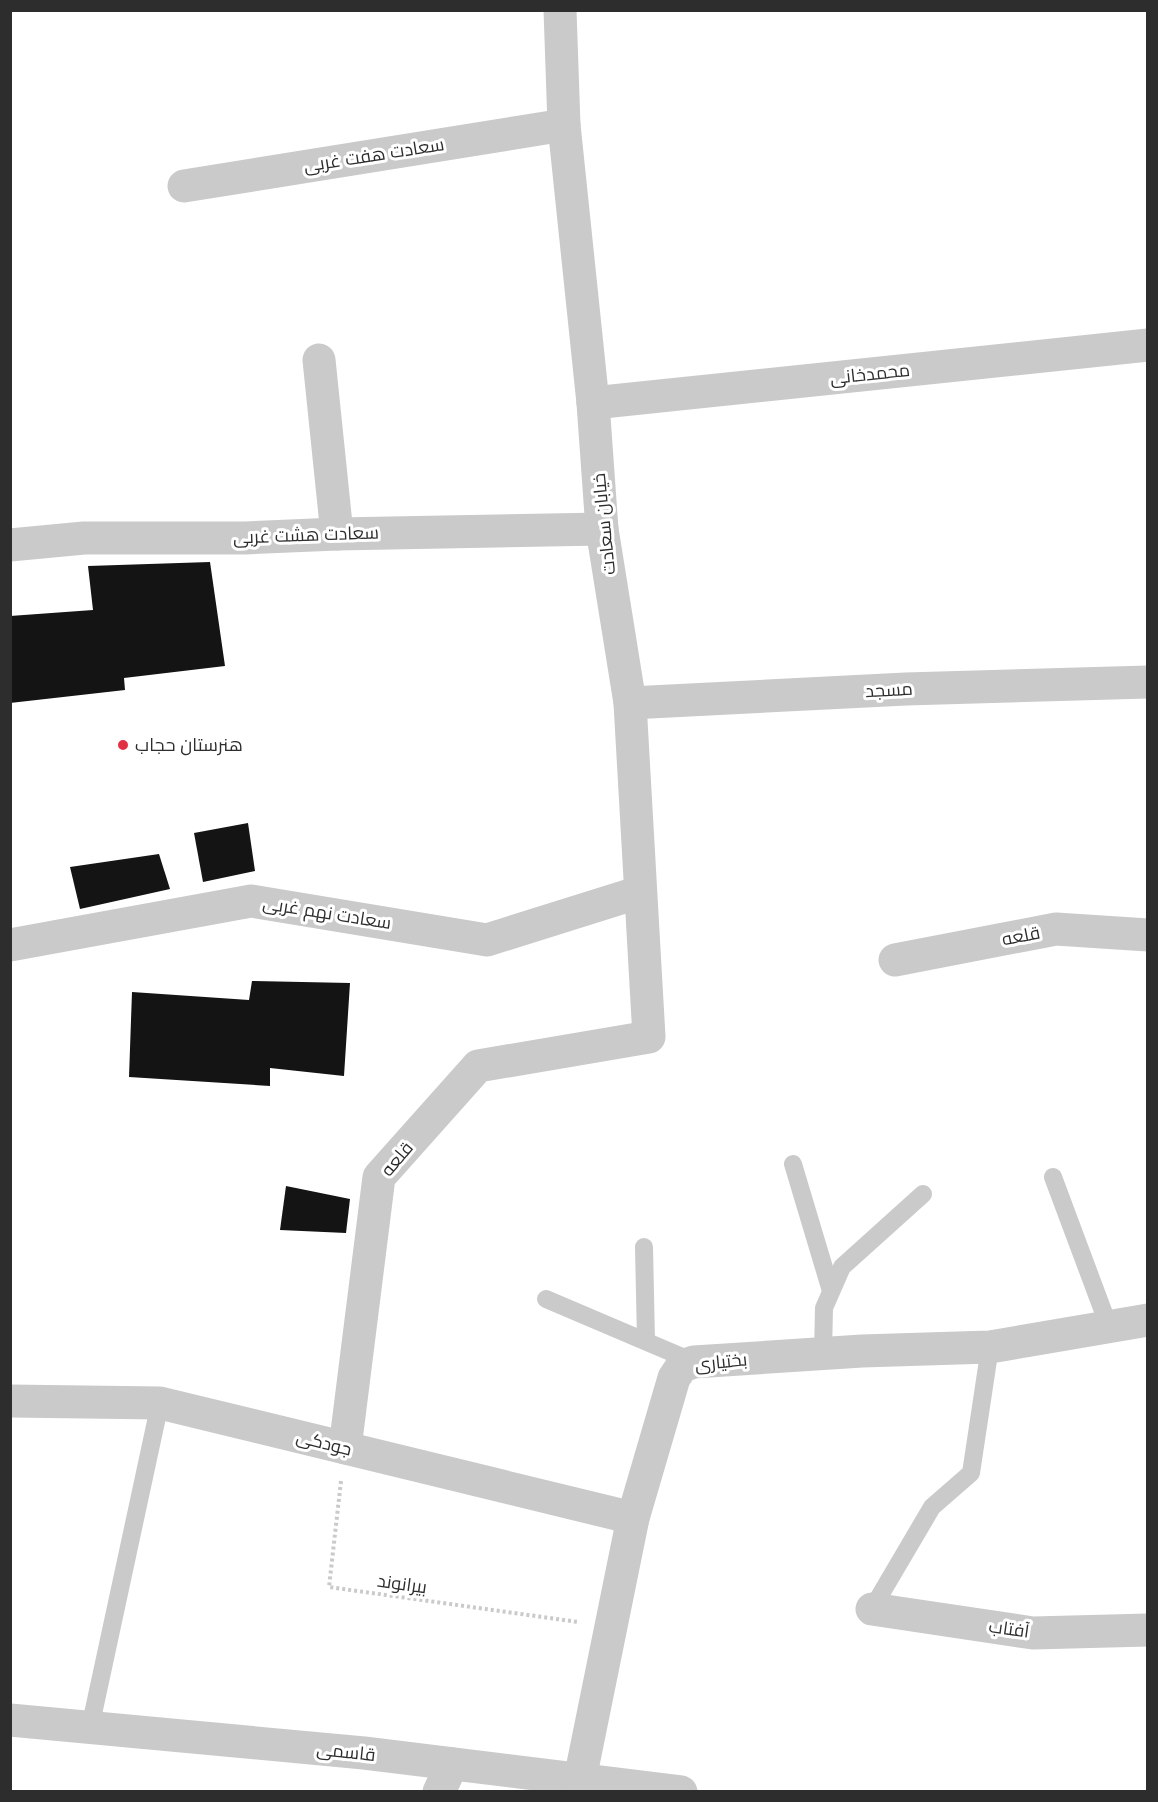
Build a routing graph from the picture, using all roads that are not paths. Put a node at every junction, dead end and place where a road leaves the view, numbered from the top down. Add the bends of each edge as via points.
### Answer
1 (560, 10) edge
2 (564, 125) junction
3 (184, 186) dead end
4 (1148, 345) edge
5 (319, 360) dead end
6 (593, 404) junction
7 (602, 529) junction
8 (337, 534) junction
9 (10, 545) edge
10 (1148, 682) edge
11 (630, 703) junction
12 (640, 892) junction
13 (1148, 935) edge
14 (10, 945) edge
15 (895, 960) dead end
16 (649, 1037) joint
17 (793, 1164) dead end
18 (1053, 1177) dead end
19 (923, 1194) dead end
20 (644, 1247) dead end
21 (831, 1291) junction
22 (546, 1299) dead end
23 (1148, 1320) edge
24 (1109, 1327) junction
25 (646, 1341) junction
26 (990, 1347) junction
27 (823, 1354) junction
28 (694, 1362) junction
29 (10, 1401) edge
30 (160, 1403) junction
31 (345, 1448) junction
32 (633, 1518) junction
33 (872, 1609) joint
34 (1148, 1630) edge
35 (10, 1720) edge
36 (90, 1728) junction
37 (446, 1778) edge
38 (580, 1779) junction
39 (681, 1791) edge

1 - 2 street, خیابان سعادت
2 - 3 street, سعادت هفت غربی
2 - 6 street, خیابان سعادت
4 - 6 street, محمدخانی
5 - 8 street
6 - 7 street, خیابان سعادت
7 - 8 street, سعادت هشت غربی
7 - 11 street, خیابان سعادت
8 - 9 street, سعادت هشت غربی via 84,538
10 - 11 street, مسجد
11 - 12 street, خیابان سعادت
12 - 14 street, سعادت نهم غربی via 488,940 251,901
12 - 16 street, خیابان سعادت
13 - 15 street, قلعه via 1056,929
16 - 31 street, قلعه via 478,1066 379,1177
17 - 21 lane
18 - 24 lane
19 - 21 lane via 842,1267
20 - 25 lane
21 - 27 lane via 824,1308
22 - 25 lane
23 - 24 street, بختیاری
24 - 26 street, بختیاری
25 - 28 lane
26 - 27 street, بختیاری
26 - 33 lane via 971,1473 932,1507
27 - 28 street, بختیاری
28 - 32 street, بختیاری via 682,1366 674,1378
29 - 30 street, جودکی
30 - 31 street, جودکی
30 - 36 lane
31 - 32 street, جودکی
32 - 38 street, بختیاری
33 - 34 street, آفتاب via 1033,1633
35 - 36 street, قاسمی
36 - 37 street, قاسمی via 352,1752
37 - 38 street, قاسمی
38 - 39 street, قاسمی

